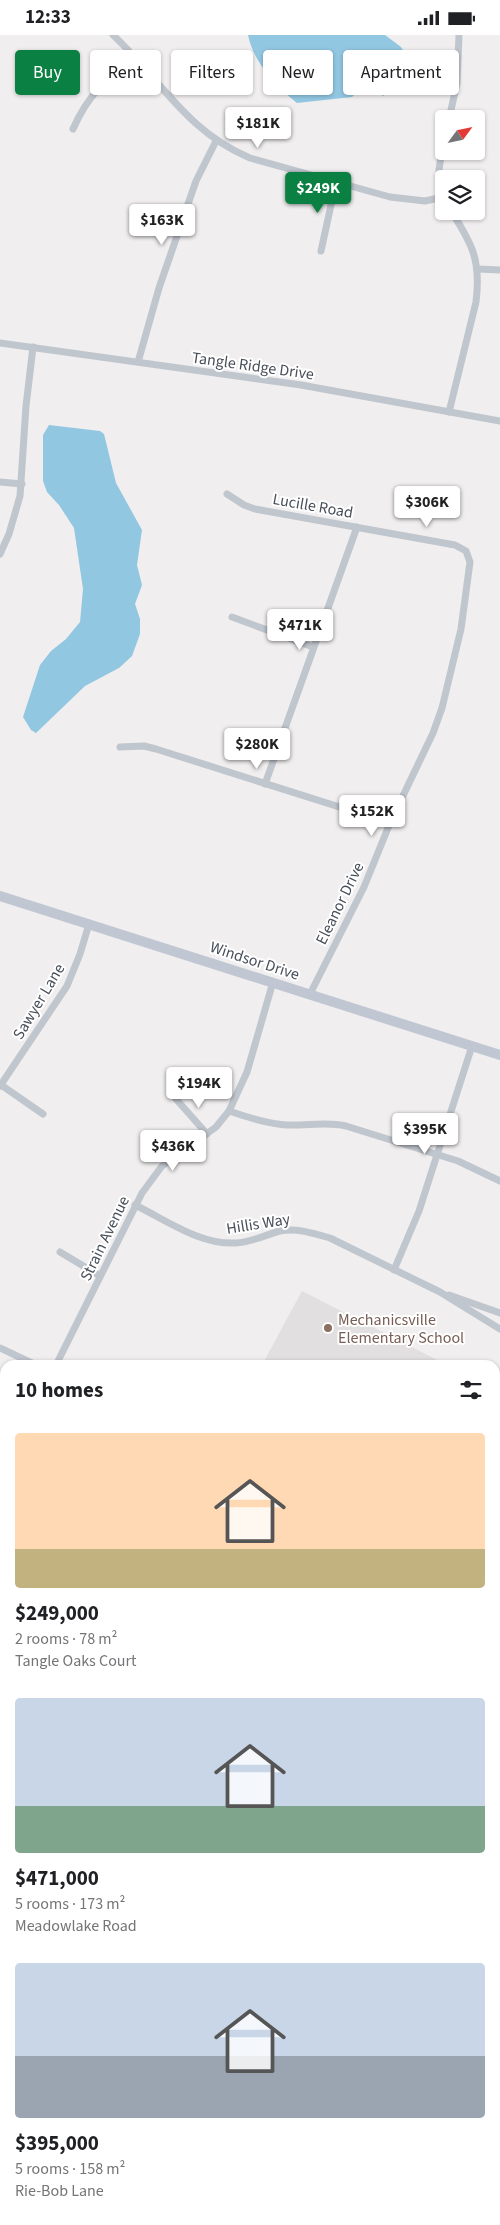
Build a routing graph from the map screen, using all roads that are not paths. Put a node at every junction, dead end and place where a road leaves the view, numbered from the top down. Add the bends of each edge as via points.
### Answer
1 (112, 35) edge
2 (459, 35) edge
3 (127, 50) edge
4 (161, 88) edge
5 (93, 95) edge
6 (451, 110) edge
7 (73, 129) dead end
8 (216, 141) junction
9 (336, 182) junction
10 (435, 200) edge
11 (456, 220) edge
12 (321, 251) dead end
13 (478, 269) junction
14 (500, 270) edge
15 (0, 343) edge
16 (34, 347) junction
17 (138, 362) junction
18 (449, 412) junction
19 (500, 421) edge
20 (0, 482) edge
21 (22, 484) junction
22 (227, 494) dead end
23 (357, 527) junction
24 (0, 554) edge
25 (232, 617) dead end
26 (313, 647) junction
27 (448, 685) joint
28 (120, 747) dead end
29 (265, 784) junction
30 (390, 823) junction
31 (0, 896) edge
32 (89, 924) junction
33 (273, 982) junction
34 (310, 993) junction
35 (472, 1046) junction
36 (500, 1055) edge
37 (0, 1086) edge
38 (176, 1099) dead end
39 (229, 1111) junction
40 (43, 1115) dead end
41 (207, 1134) junction
42 (437, 1154) junction
43 (500, 1181) edge
44 (136, 1205) junction
45 (60, 1252) dead end
46 (394, 1270) junction
47 (100, 1277) junction
48 (440, 1292) junction
49 (500, 1313) edge
50 (500, 1329) edge
51 (0, 1348) edge
52 (25, 1360) edge
53 (58, 1360) edge

1 - 3 street
2 - 6 street via 457,83
4 - 8 street via 185,115
5 - 7 street
8 - 9 street via 250,158
8 - 17 street via 196,181 159,287
9 - 10 street via 390,197
9 - 12 street
11 - 13 street via 472,246
13 - 14 street
13 - 18 street via 476,302
15 - 16 street, Tangle Ridge Drive
16 - 17 street, Tangle Ridge Drive
16 - 21 street via 26,406
17 - 18 street, Tangle Ridge Drive via 301,385
18 - 19 street, Tangle Ridge Drive
20 - 21 street
21 - 24 street via 16,515
22 - 23 street, Lucille Road via 255,509
23 - 26 street
23 - 27 street, Lucille Road via 455,545 462,547 469,556 463,619
25 - 26 street
26 - 29 street
27 - 30 street, Eleanor Drive via 433,733
28 - 29 street via 156,749
29 - 30 street
30 - 34 street, Eleanor Drive via 364,887
31 - 32 street, Windsor Drive
32 - 33 street, Windsor Drive
32 - 37 street, Sawyer Lane via 67,986
33 - 34 street, Windsor Drive
33 - 39 street, Strain Avenue via 247,1072
34 - 35 street, Windsor Drive
35 - 36 street, Windsor Drive
35 - 42 street
37 - 40 street
38 - 41 street
39 - 41 street, Strain Avenue
39 - 42 street via 285,1125 339,1124
41 - 44 street, Strain Avenue via 162,1166
42 - 43 street
42 - 46 street via 419,1211
44 - 46 street, Hillis Way via 189,1232 222,1242 247,1241 290,1230 313,1233
44 - 47 street, Strain Avenue
45 - 47 street
46 - 48 street, Hillis Way
47 - 53 street, Strain Avenue
48 - 49 street, Hillis Way
48 - 50 street, Hillis Way
51 - 52 street

